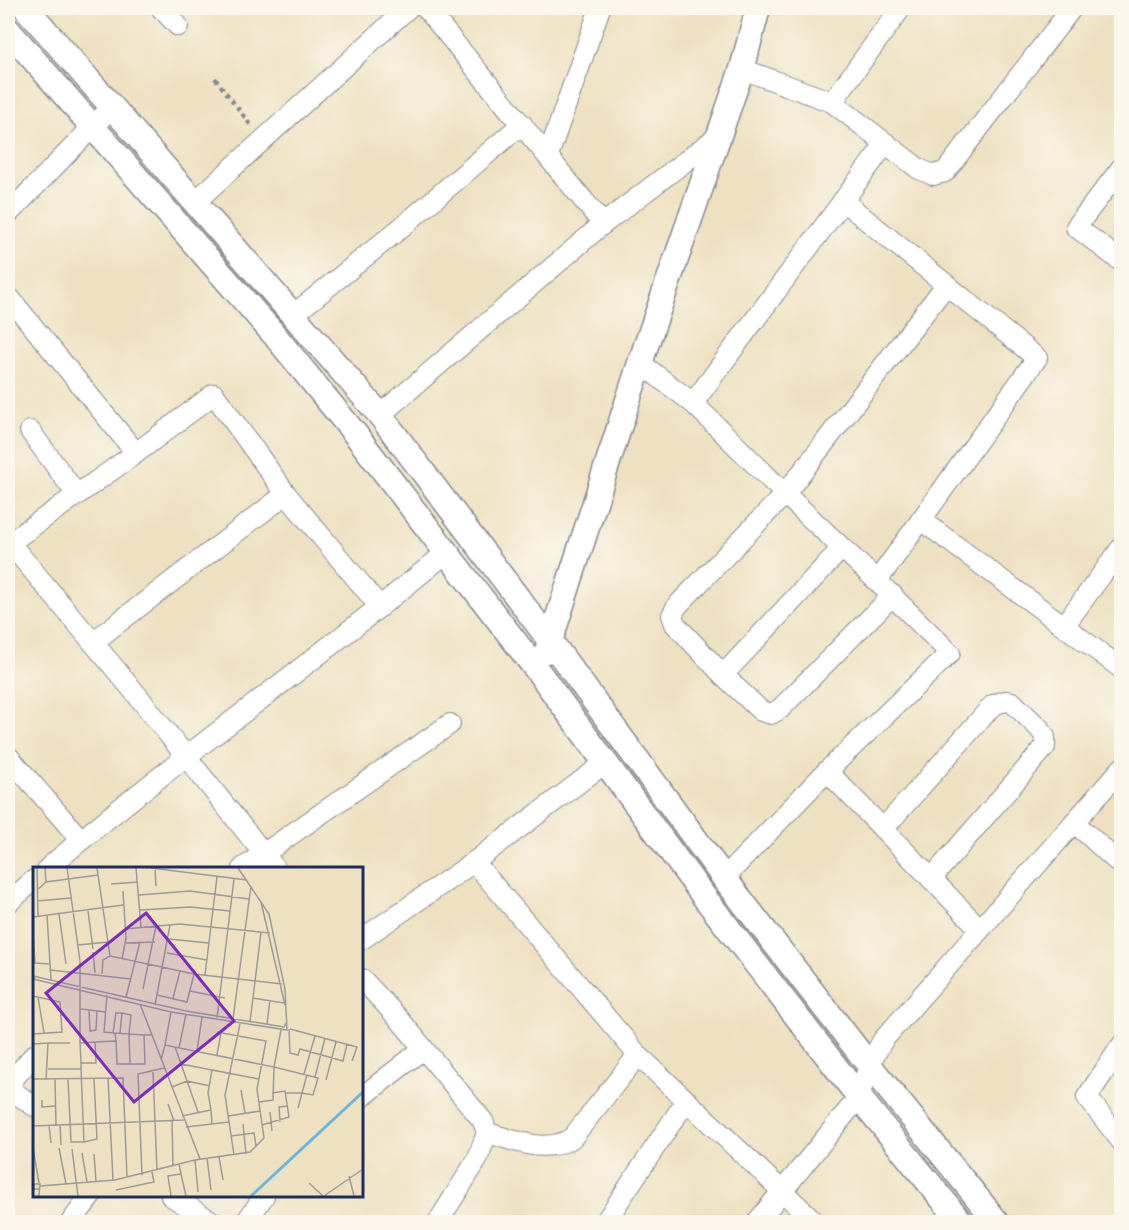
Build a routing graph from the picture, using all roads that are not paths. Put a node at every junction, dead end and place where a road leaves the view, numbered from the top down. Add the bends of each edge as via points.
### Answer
1 (26, 8) edge
2 (161, 8) edge
3 (408, 8) edge
4 (426, 8) edge
5 (600, 8) edge
6 (758, 8) edge
7 (901, 8) edge
8 (1072, 8) edge
9 (178, 26) dead end
10 (8, 30) edge
11 (742, 69) junction
12 (832, 102) junction
13 (112, 106) junction
14 (522, 124) junction
15 (93, 126) junction
16 (717, 137) junction
17 (886, 143) junction
18 (548, 156) junction
19 (1122, 167) edge
20 (196, 201) junction
21 (843, 201) junction
22 (8, 214) edge
23 (603, 224) junction
24 (1122, 262) edge
25 (946, 285) junction
26 (8, 296) edge
27 (293, 315) junction
28 (640, 363) junction
29 (693, 403) junction
30 (380, 415) junction
31 (30, 431) dead end
32 (136, 453) junction
33 (286, 494) junction
34 (785, 494) junction
35 (77, 495) junction
36 (921, 520) junction
37 (8, 542) edge
38 (842, 548) junction
39 (1122, 548) edge
40 (447, 552) junction
41 (877, 581) junction
42 (893, 595) junction
43 (381, 607) junction
44 (1064, 626) junction
45 (93, 642) junction
46 (551, 642) junction
47 (1122, 669) edge
48 (540, 674) junction
49 (723, 675) junction
50 (450, 724) dead end
51 (8, 756) edge
52 (184, 757) junction
53 (605, 763) junction
54 (827, 771) junction
55 (1118, 779) edge
56 (1074, 822) junction
57 (883, 829) junction
58 (81, 840) junction
59 (268, 861) edge
60 (474, 862) junction
61 (1122, 866) edge
62 (49, 867) edge
63 (247, 867) edge
64 (724, 878) junction
65 (931, 879) junction
66 (33, 881) edge
67 (8, 903) edge
68 (980, 929) junction
69 (363, 938) edge
70 (363, 980) edge
71 (1122, 1046) edge
72 (423, 1049) junction
73 (638, 1055) junction
74 (33, 1056) edge
75 (869, 1065) junction
76 (8, 1087) edge
77 (363, 1096) edge
78 (859, 1098) junction
79 (686, 1101) junction
80 (33, 1105) edge
81 (487, 1132) junction
82 (1122, 1142) edge
83 (781, 1191) junction
84 (90, 1197) edge
85 (173, 1197) edge
86 (263, 1197) edge
87 (70, 1222) edge
88 (213, 1222) edge
89 (246, 1222) edge
90 (438, 1222) edge
91 (605, 1222) edge
92 (757, 1222) edge
93 (815, 1222) edge
94 (961, 1222) edge
95 (997, 1222) edge

1 - 13 street
2 - 9 street
3 - 20 street
4 - 14 street
5 - 18 street
6 - 11 street
7 - 12 street
8 - 17 street via 945,171 933,175 919,169
10 - 15 street
11 - 12 street
11 - 16 street
12 - 17 street
13 - 15 street
13 - 20 street
14 - 18 street
14 - 27 street
15 - 22 street
15 - 40 street via 272,332
16 - 23 street
16 - 28 street
17 - 21 street
18 - 23 street
19 - 24 street via 1076,227
20 - 27 street
21 - 25 street
21 - 29 street
23 - 30 street
25 - 34 street
25 - 36 street via 1037,358
26 - 32 street
27 - 30 street
28 - 29 street
28 - 46 street
29 - 34 street
30 - 46 street
31 - 35 street
32 - 33 street via 214,394
32 - 35 street
33 - 43 street
33 - 45 street
34 - 38 street
34 - 49 street via 672,615 675,624
35 - 37 street
36 - 41 street
36 - 44 street
37 - 45 street
38 - 41 street
38 - 49 street
39 - 44 street
40 - 43 street
40 - 48 street
41 - 42 street
42 - 49 street via 771,714 761,711
42 - 54 street via 950,653
43 - 52 street
44 - 47 street
45 - 52 street
46 - 48 street
46 - 64 street
48 - 53 street
50 - 59 street
51 - 58 street
52 - 58 street
52 - 59 street
53 - 60 street
53 - 78 street
54 - 57 street
54 - 64 street
55 - 56 street
56 - 61 street
56 - 68 street
57 - 65 street
57 - 65 street via 993,705 1012,702 1040,729 1045,747
58 - 62 street
59 - 63 street
60 - 69 street
60 - 73 street
64 - 75 street
65 - 68 street
66 - 67 street
68 - 75 street via 883,1040
70 - 72 street
71 - 82 street via 1087,1097
72 - 77 street
72 - 81 street via 483,1121
73 - 79 street
73 - 81 street via 572,1138 561,1144 538,1147
74 - 76 street
75 - 78 street
75 - 95 street
76 - 80 street
78 - 83 street
78 - 94 street
79 - 83 street
79 - 91 street
81 - 90 street via 477,1160
83 - 92 street
83 - 93 street
84 - 87 street
85 - 88 street
86 - 89 street

